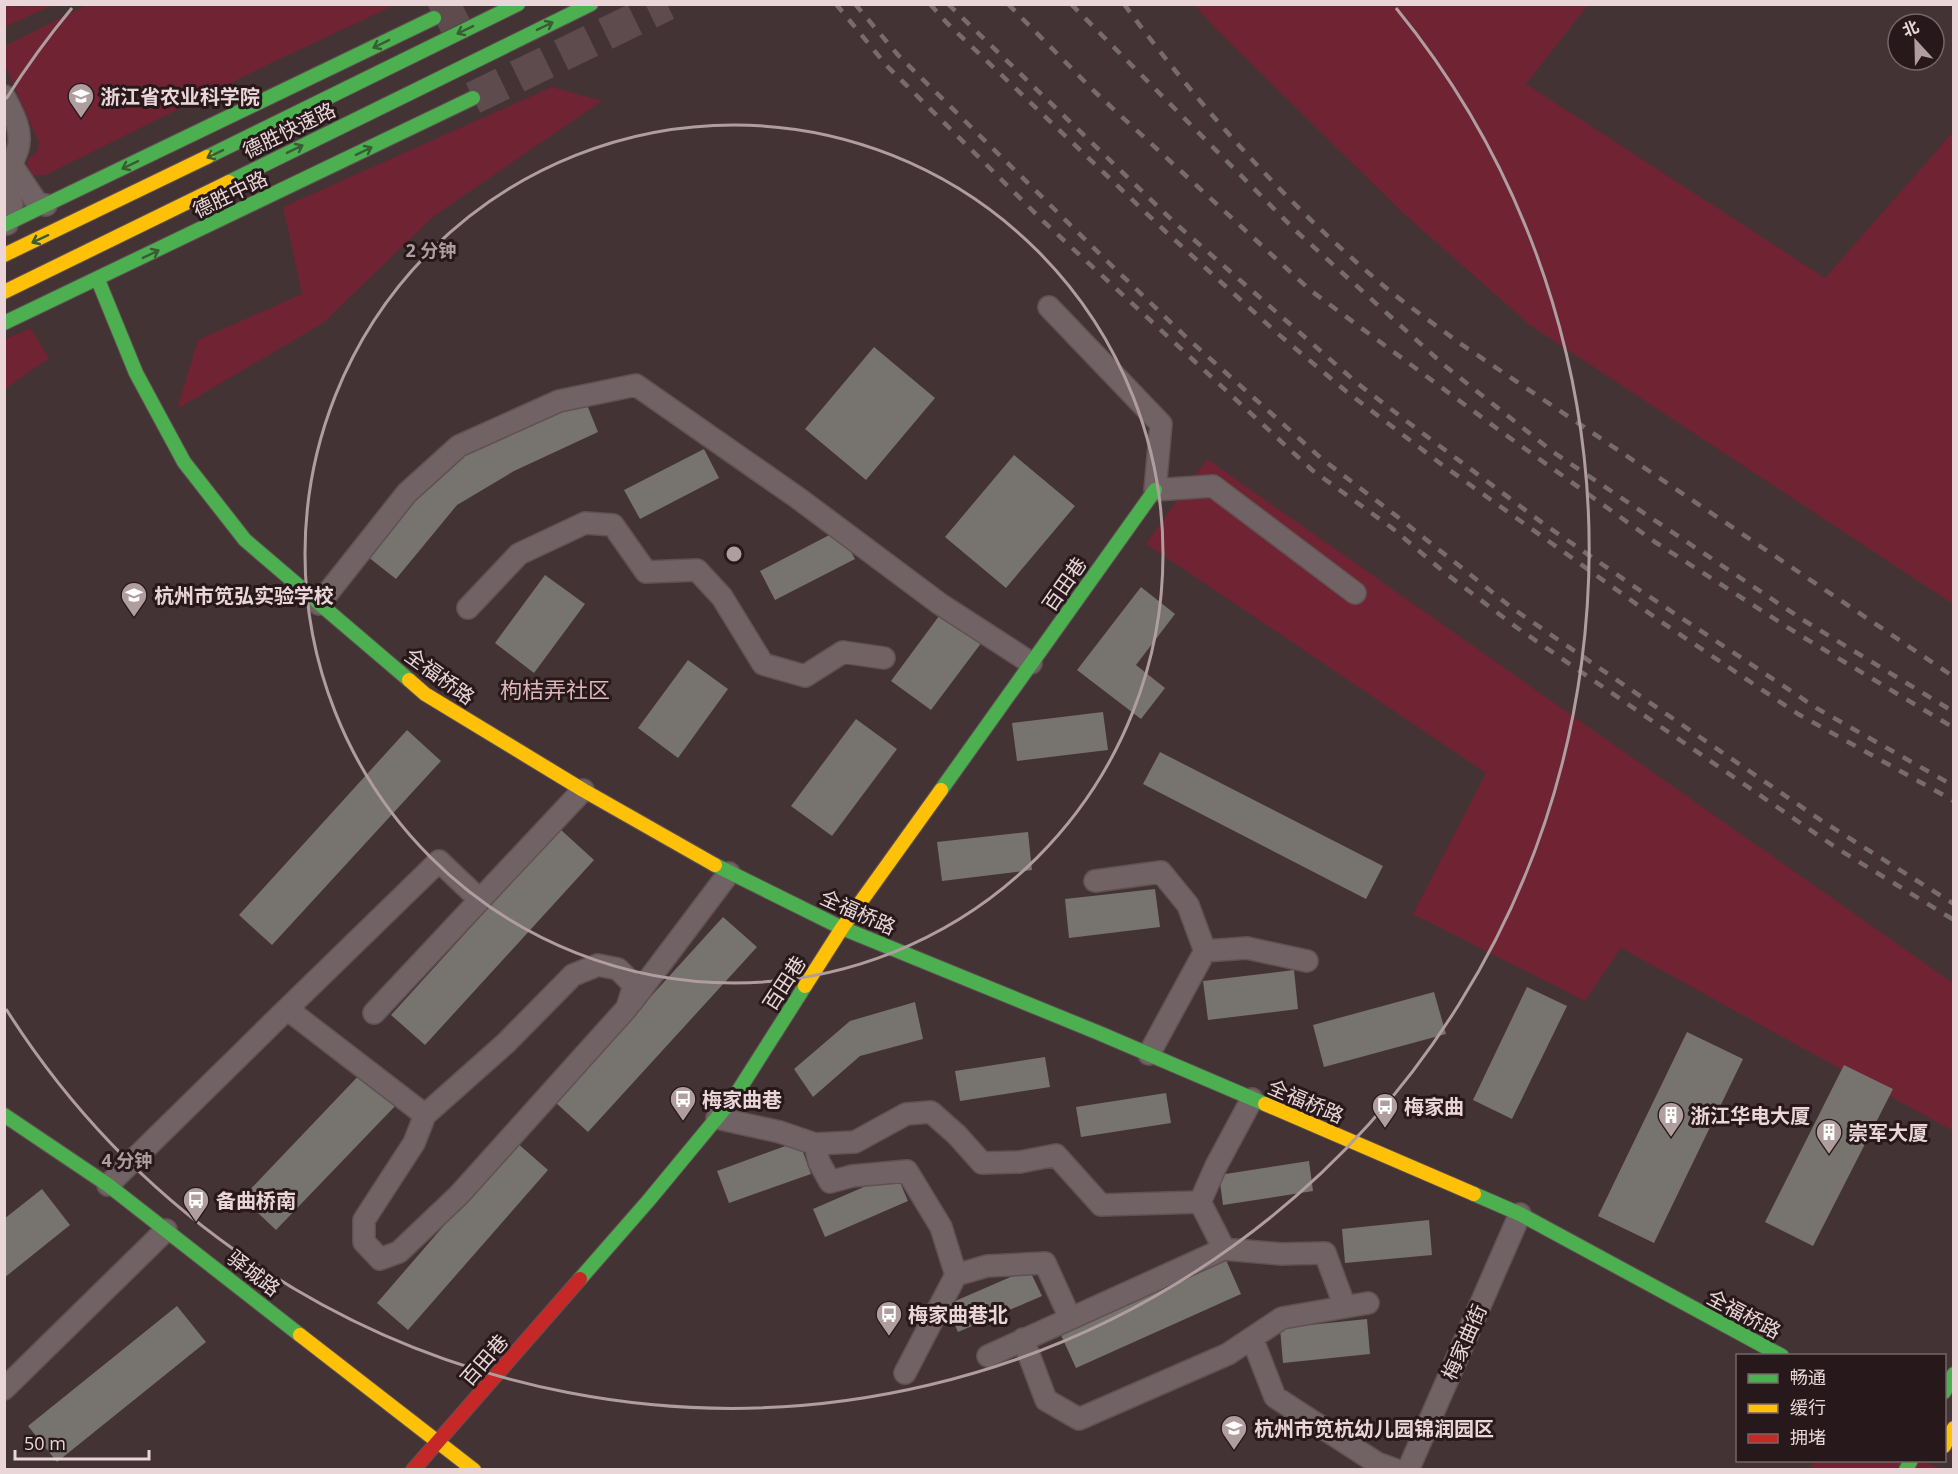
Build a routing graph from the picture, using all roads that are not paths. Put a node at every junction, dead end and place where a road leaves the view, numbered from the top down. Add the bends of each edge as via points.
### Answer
1 (518, 4) edge
2 (591, 4) edge
3 (434, 18) tunnel mouth
4 (4, 96) edge
5 (473, 98) tunnel mouth
6 (10, 156) edge
7 (4, 187) edge
8 (186, 202) junction
9 (46, 205) junction
10 (6, 224) edge
11 (4, 255) edge
12 (98, 280) junction
13 (4, 291) edge
14 (1049, 307) dead end
15 (4, 312) edge
16 (4, 323) edge
17 (1155, 490) junction
18 (1355, 593) dead end
19 (319, 604) junction
20 (468, 608) dead end
21 (884, 658) dead end
22 (1031, 663) junction
23 (583, 790) junction
24 (729, 873) junction
25 (1095, 881) dead end
26 (480, 900) junction
27 (842, 928) junction
28 (1205, 951) junction
29 (1307, 961) dead end
30 (627, 1008) junction
31 (287, 1009) junction
32 (374, 1013) dead end
33 (1149, 1054) junction
34 (1252, 1099) junction
35 (4, 1115) edge
36 (425, 1115) junction
37 (717, 1118) junction
38 (815, 1144) junction
39 (108, 1185) junction
40 (1200, 1202) junction
41 (1520, 1214) junction
42 (166, 1230) junction
43 (1224, 1249) junction
44 (956, 1275) junction
45 (1368, 1303) dead end
46 (1345, 1307) junction
47 (1070, 1318) junction
48 (1252, 1338) junction
49 (1023, 1339) junction
50 (1778, 1354) edge
51 (988, 1356) dead end
52 (905, 1373) dead end
53 (1953, 1374) edge
54 (1946, 1388) edge
55 (4, 1389) edge
56 (438, 1442) junction
57 (412, 1470) edge
58 (474, 1470) edge
59 (1396, 1470) edge
60 (1408, 1470) edge

1 -> 11 main road, 德胜快速路
8 -> 2 main road, 德胜快速路
3 -> 9 main road
4 - 6 street via 20,134 18,147
12 -> 5 main road, 德胜中路
6 - 9 street via 29,194 37,203
7 - 10 street via 12,204
8 - 13 main road, 德胜快速路
8 - 15 main road via 97,262
9 - 10 main road
12 - 16 main road, 德胜中路
12 - 19 main road, 全福桥路 via 135,373 184,462 245,540
14 - 17 street via 1161,424
17 - 18 street via 1213,486
17 - 22 main road, 百田巷
19 - 22 street via 407,493 459,446 559,401 636,385 798,498 940,604
19 - 23 main road, 全福桥路 via 425,694
20 - 21 street via 519,554 585,523 613,525 646,572 697,570 722,597 763,664 805,676 843,652
22 - 27 main road, 百田巷
23 - 24 main road, 全福桥路
23 - 26 street
24 - 27 main road, 全福桥路
24 - 30 street
25 - 28 street via 1161,872 1188,905
26 - 31 street via 439,861
26 - 32 street
27 - 33 main road, 全福桥路
27 - 37 main road, 百田巷
28 - 29 street via 1247,948
28 - 33 street
30 - 36 street via 634,985 618,969 598,965 573,975 506,1043
30 - 36 street via 459,1195 399,1252 380,1259 364,1242 364,1220 414,1143
31 - 36 street
31 - 39 street
33 - 34 main road, 全福桥路
34 - 40 street
34 - 41 main road, 全福桥路
35 - 39 main road, 驿城路
37 - 38 street
37 - 56 main road, 百田巷
38 - 40 street via 855,1142 906,1114 931,1112 982,1163 1020,1162 1056,1155 1101,1205
38 - 44 street via 830,1182 906,1171 941,1227
39 - 42 main road, 驿城路
40 - 43 street
41 - 50 main road, 全福桥路
41 - 60 street, 梅家曲街
42 - 55 street
42 - 56 main road, 驿城路
43 - 46 street via 1325,1253
43 - 47 street
44 - 47 street via 987,1266 1045,1263
44 - 52 street
45 - 46 street
46 - 48 street via 1282,1318
47 - 49 street
48 - 49 street via 1228,1354 1079,1419 1046,1400
48 - 59 street via 1275,1397 1377,1463
49 - 51 street
53 - 54 main road
56 - 57 main road, 百田巷
56 - 58 main road, 驿城路

